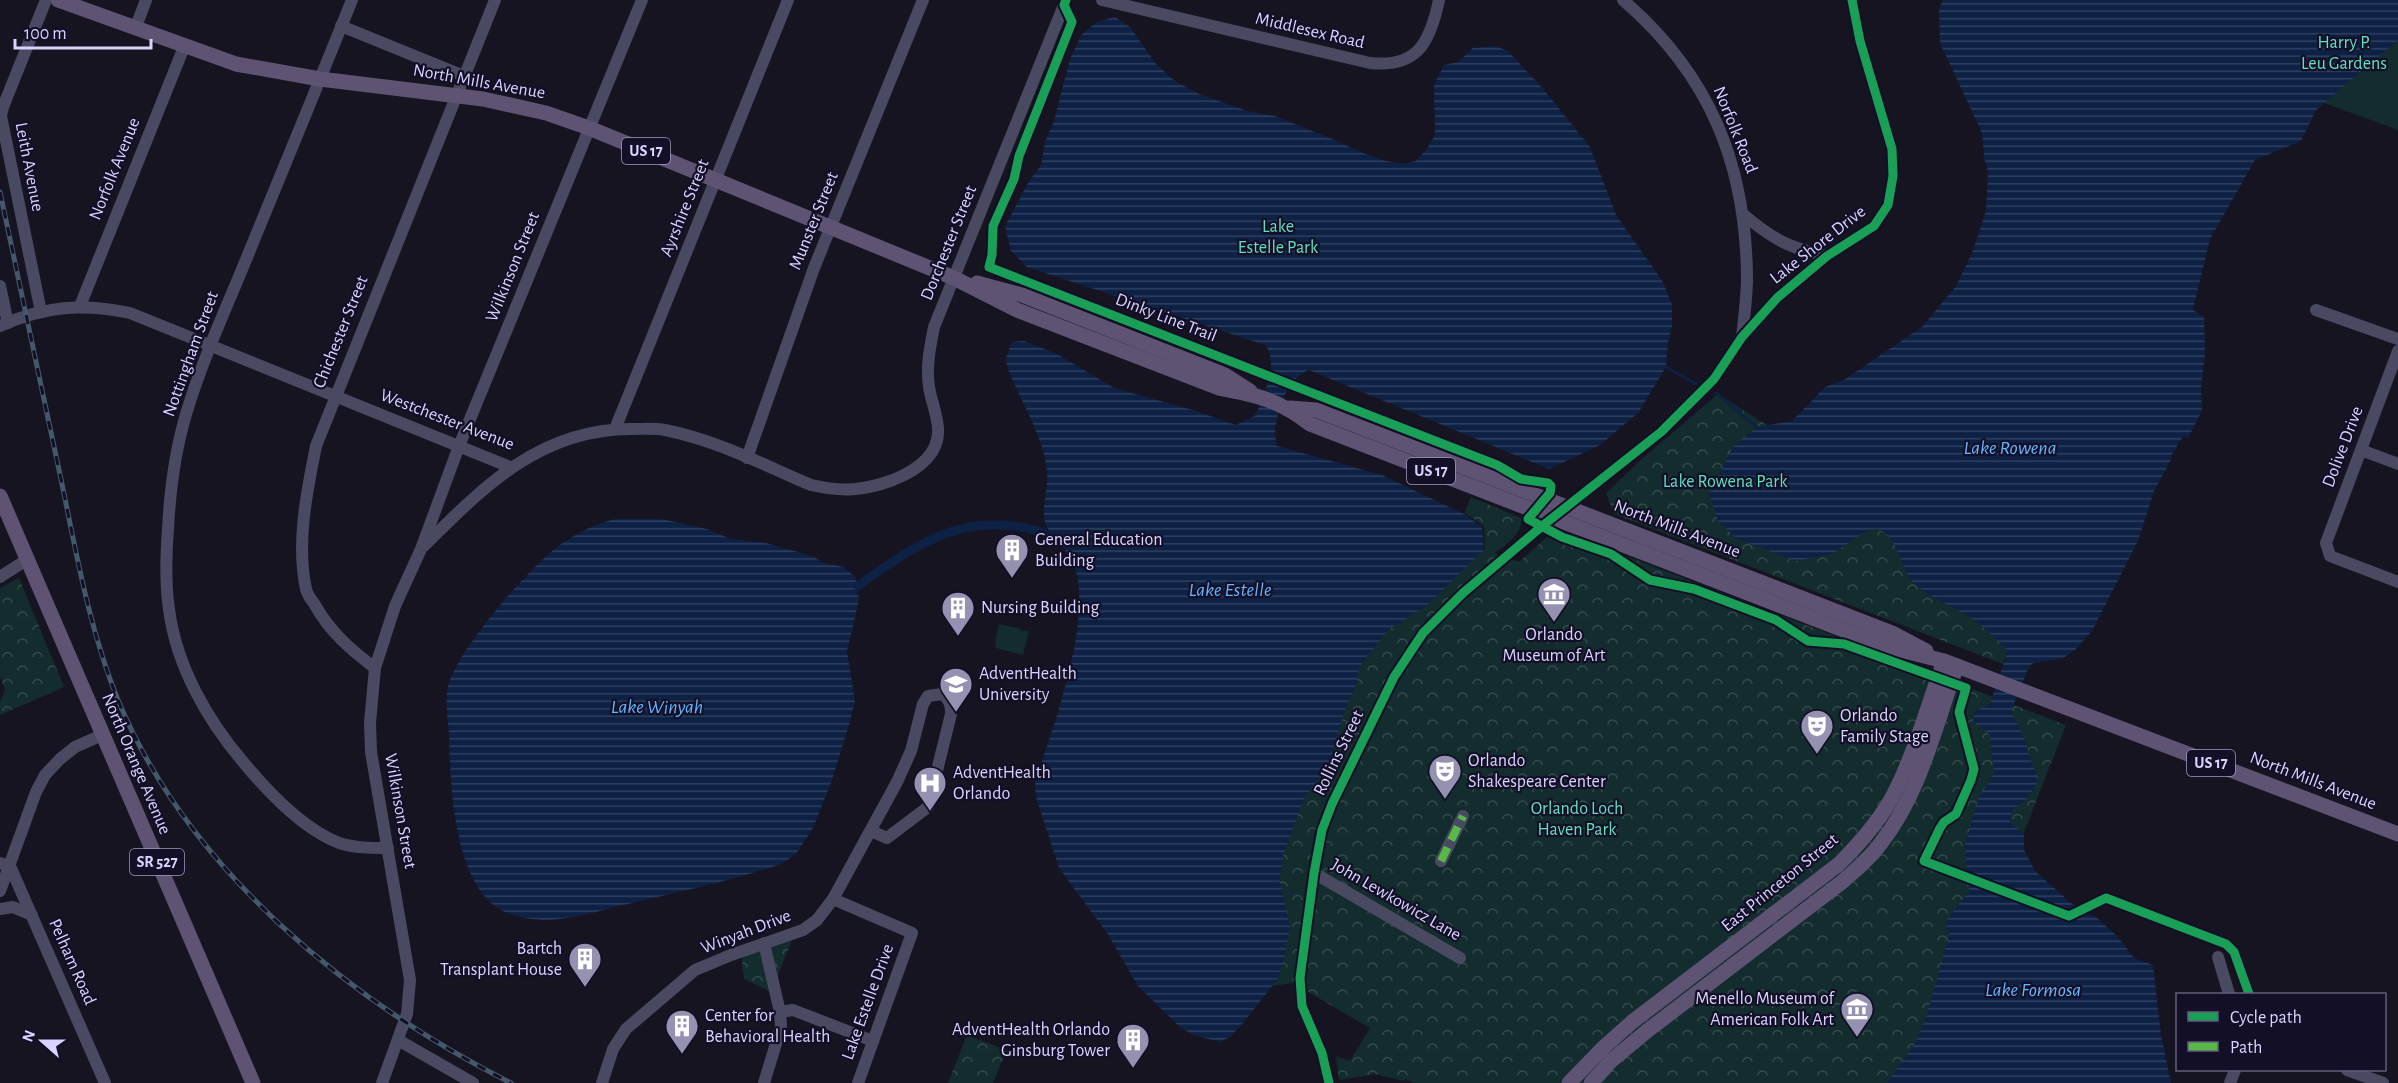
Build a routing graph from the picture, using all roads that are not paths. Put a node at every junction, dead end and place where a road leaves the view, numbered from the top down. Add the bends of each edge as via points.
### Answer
1 (46, 0) edge
2 (58, 0) edge
3 (146, 0) edge
4 (352, 0) edge
5 (495, 0) edge
6 (642, 0) edge
7 (788, 0) edge
8 (923, 0) edge
9 (1066, 0) edge
10 (1102, 0) edge
11 (1438, 0) edge
12 (1623, 0) edge
13 (1852, 0) edge
14 (341, 26) junction
15 (135, 29) junction
16 (184, 46) junction
17 (464, 76) junction
18 (320, 79) junction
19 (456, 95) junction
20 (589, 128) junction
21 (716, 180) junction
22 (1744, 215) junction
23 (830, 227) junction
24 (1827, 256) junction
25 (954, 278) junction
26 (0, 286) edge
27 (80, 306) junction
28 (2316, 310) dead end
29 (41, 312) junction
30 (4, 324) edge
31 (1742, 337) junction
32 (2398, 339) edge
33 (212, 344) junction
34 (2398, 351) edge
35 (335, 395) junction
36 (1290, 408) junction
37 (615, 429) junction
38 (459, 446) junction
39 (2361, 450) junction
40 (747, 458) junction
41 (2398, 464) edge
42 (510, 467) junction
43 (885, 483) joint
44 (0, 496) edge
45 (1566, 507) junction
46 (1552, 518) junction
47 (421, 549) junction
48 (27, 559) junction
49 (0, 577) edge
50 (2398, 582) edge
51 (1951, 663) junction
52 (375, 668) junction
53 (102, 735) junction
54 (1462, 816) dead end
55 (871, 831) junction
56 (2398, 834) edge
57 (388, 848) junction
58 (1441, 861) dead end
59 (5, 864) edge
60 (1314, 873) junction
61 (0, 891) edge
62 (833, 899) junction
63 (0, 909) edge
64 (32, 915) junction
65 (764, 943) junction
66 (2218, 957) dead end
67 (1460, 958) dead end
68 (1704, 968) junction
69 (1690, 978) junction
70 (1715, 981) junction
71 (1701, 991) junction
72 (2229, 993) edge
73 (780, 1012) junction
74 (398, 1040) junction
75 (873, 1041) junction
76 (2350, 1071) edge
77 (466, 1081) edge
78 (105, 1083) edge
79 (253, 1083) edge
80 (382, 1083) edge
81 (602, 1083) edge
82 (764, 1083) edge
83 (858, 1083) edge
84 (1329, 1083) edge
85 (1569, 1083) edge
86 (1591, 1083) edge
87 (2383, 1083) edge

1 - 29 street, Leith Avenue via 1,116
2 - 15 main road, US 17
3 - 15 street
4 - 14 street, Nottingham Street
5 - 17 street, Chichester Street
6 - 20 street, Wilkinson Street
7 - 21 street, Ayrshire Street
8 - 23 street, Munster Street
9 - 25 street, Dorchester Street
10 - 11 street, Middlesex Road via 1387,65 1404,62 1419,50 1435,20
12 - 22 street, Norfolk Road via 1664,38 1695,79 1736,172
13 - 24 street, Lake Shore Drive via 1892,148 1893,176 1888,205 1874,226
14 - 17 street
14 - 18 street, Nottingham Street
15 - 16 main road, US 17
16 - 18 main road, North Mills Avenue / US 17 via 256,68
16 - 27 street, Norfolk Avenue
17 - 19 street, Chichester Street
18 - 19 main road, North Mills Avenue / US 17
18 - 33 street, Nottingham Street
19 - 20 main road, North Mills Avenue / US 17 via 526,108
19 - 35 street, Chichester Street
20 - 21 main road, North Mills Avenue / US 17
20 - 38 street, Wilkinson Street
21 - 23 main road, North Mills Avenue / US 17
21 - 37 street, Ayrshire Street
22 - 24 street via 1781,243
22 - 31 street, Norfolk Road via 1747,280
23 - 25 main road, North Mills Avenue / US 17
23 - 40 street, Munster Street
24 - 31 street, Lake Shore Drive via 1777,298
25 - 36 main road, North Mills Avenue / US 17 via 1022,295 1225,375 1255,394
25 - 43 street, Dorchester Street via 934,327 928,355 929,385 938,429 936,445 912,472
26 - 30 street
27 - 29 street, Westchester Avenue
27 - 33 street, Westchester Avenue via 130,313
28 - 32 street
29 - 30 street, Westchester Avenue
31 - 45 street, Lake Shore Drive via 1714,380 1693,403
33 - 35 street, Westchester Avenue
33 - 57 street, Nottingham Street via 186,411 170,483 167,587 180,656 227,744 286,808 340,843
34 - 39 street, Dolive Drive
35 - 38 street, Westchester Avenue
35 - 52 street, Chichester Street via 316,446 306,495 306,591 343,644
36 - 45 main road, North Mills Avenue / US 17 via 1316,410
36 - 46 main road, North Mills Avenue / US 17 via 1310,424
37 - 40 street, Westchester Avenue via 663,429
37 - 42 street, Westchester Avenue via 588,432
38 - 42 street, Westchester Avenue
38 - 47 street, Wilkinson Street
39 - 41 street
39 - 50 street, Dolive Drive via 2326,543 2330,556
40 - 43 street, Westchester Avenue via 828,489 857,490
42 - 47 street, Wilkinson Street
44 - 48 main road, SR 527
45 - 46 street, Rollins Street
45 - 51 main road, North Mills Avenue / US 17 via 1892,633
46 - 51 main road, North Mills Avenue / US 17 via 1885,646
46 - 60 street, Rollins Street via 1463,593 1406,656 1332,804 1322,830
47 - 52 street, Wilkinson Street via 395,606
48 - 49 street
48 - 53 main road, North Orange Avenue / SR 527
51 - 56 main road, North Mills Avenue / US 17
51 - 68 main road, East Princeton Street via 1890,802 1876,824 1839,864
51 - 70 main road, East Princeton Street via 1917,780 1882,843 1842,882
52 - 57 street, Wilkinson Street via 371,752
53 - 59 street via 75,747 45,775
53 - 79 main road, North Orange Avenue / SR 527
54 - 58 street
55 - 55 street, Winyah Drive via 887,838 928,807 951,714 951,705 942,694 928,696 922,704 911,751
55 - 62 street, Winyah Drive
57 - 74 street, Wilkinson Street via 410,980 407,1014
59 - 61 street
59 - 64 street, Pelham Road
60 - 67 street, John Lewkowicz Lane
60 - 84 street, Rollins Street via 1301,992
62 - 65 street, Winyah Drive via 817,920 803,930
62 - 75 street, Lake Estelle Drive via 912,933
63 - 64 street via 13,907
64 - 78 street, Pelham Road
65 - 73 street
65 - 81 street, Winyah Drive via 695,970 627,1029 612,1049
66 - 72 street
68 - 69 main road, East Princeton Street
68 - 70 street
69 - 71 street
69 - 85 main road, East Princeton Street via 1632,1022
70 - 71 main road, East Princeton Street
71 - 86 main road, East Princeton Street via 1612,1060
73 - 75 street via 793,1011
73 - 82 street via 781,1027
74 - 77 street
74 - 80 street, Wilkinson Street
75 - 83 street, Lake Estelle Drive
76 - 87 street

